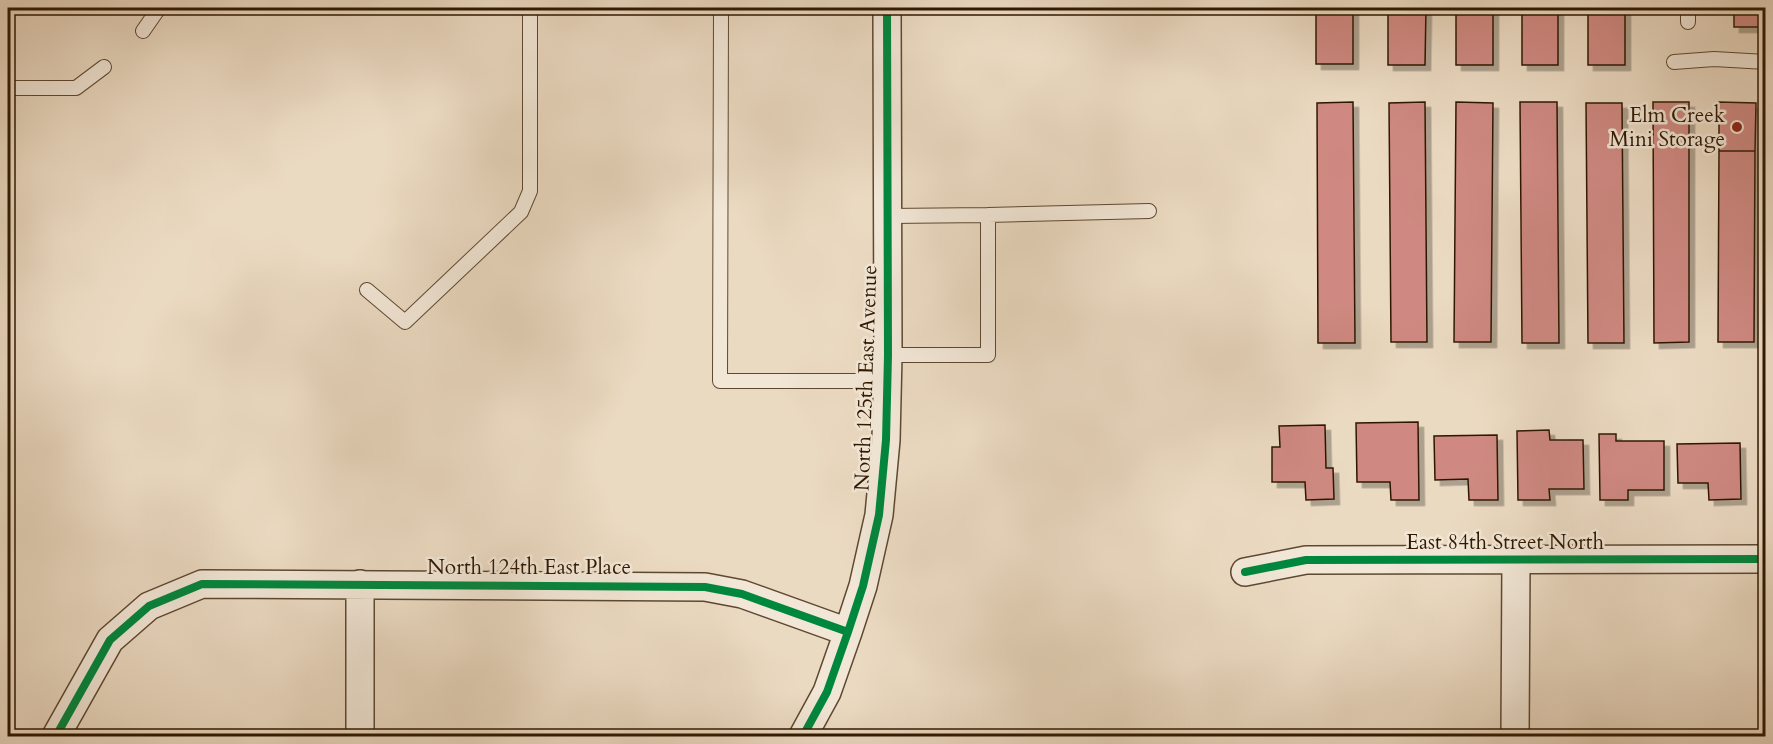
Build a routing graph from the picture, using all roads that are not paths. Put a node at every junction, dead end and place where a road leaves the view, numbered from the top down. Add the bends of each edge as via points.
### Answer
1 (159, 8) edge
2 (530, 8) edge
3 (721, 8) edge
4 (887, 8) edge
5 (1688, 8) edge
6 (1688, 22) dead end
7 (143, 31) dead end
8 (1674, 62) dead end
9 (1766, 62) edge
10 (104, 67) dead end
11 (8, 88) edge
12 (1149, 211) dead end
13 (987, 215) junction
14 (888, 216) junction
15 (367, 290) dead end
16 (888, 368) junction
17 (1766, 559) edge
18 (1516, 560) junction
19 (1245, 572) dead end
20 (360, 585) junction
21 (848, 632) junction
22 (56, 736) edge
23 (360, 736) edge
24 (803, 736) edge
25 (1515, 736) edge

1 - 7 lane
2 - 15 lane via 530,191 521,212 405,321
3 - 16 lane via 720,381
4 - 14 street, North 125th East Avenue
5 - 6 lane
8 - 9 lane
10 - 11 lane via 76,88
12 - 13 lane
13 - 14 lane
13 - 16 lane via 988,356
14 - 16 street, North 125th East Avenue
16 - 21 street, North 125th East Avenue via 879,515
17 - 18 street, East 84th Street North
18 - 19 street, East 84th Street North via 1306,560
18 - 25 street
20 - 21 street, North 124th East Place via 705,587 742,594
20 - 22 street, North 124th East Place via 202,584 149,606 110,640
20 - 23 street
21 - 24 street, North 125th East Avenue via 827,692

